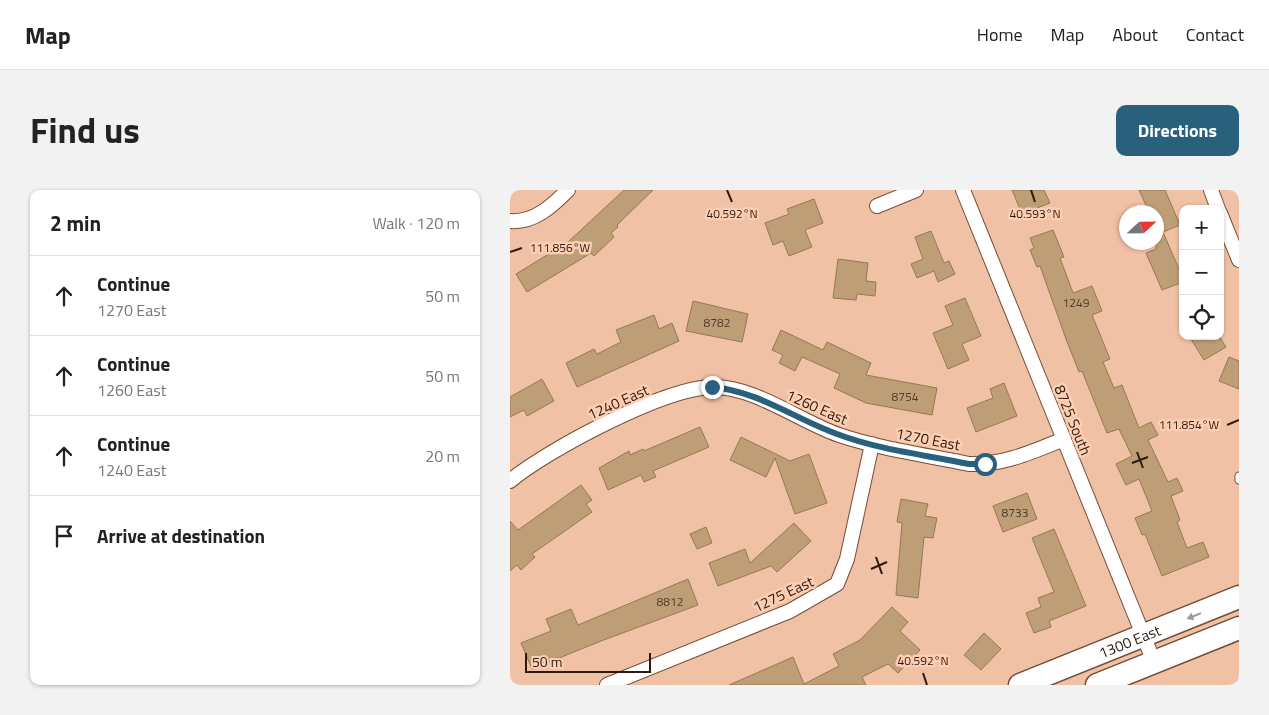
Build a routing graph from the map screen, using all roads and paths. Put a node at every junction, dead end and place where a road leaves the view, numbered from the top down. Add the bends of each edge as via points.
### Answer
1 (568, 190) edge
2 (916, 190) edge
3 (963, 190) edge
4 (1211, 190) edge
5 (1217, 205) edge
6 (878, 206) dead end
7 (510, 221) edge
8 (1224, 224) edge
9 (1239, 260) edge
10 (750, 395) joint
11 (1064, 439) junction
12 (872, 444) junction
13 (1239, 476) edge
14 (1239, 480) edge
15 (510, 481) edge
16 (1239, 597) edge
17 (1239, 628) edge
18 (1143, 636) junction
19 (1154, 662) junction
20 (607, 685) edge
21 (1020, 685) edge
22 (1097, 685) edge

1 - 7 street via 536,216
2 - 6 street
3 - 11 street, 8725 South
4 - 5 street
8 - 9 street
10 - 12 street, 1260 East via 836,434
10 - 15 street, 1240 East via 712,387 673,395 563,446
11 - 12 street, 1270 East via 1017,458 985,464 969,464
11 - 18 street, 8725 South
12 - 20 street, 1275 East via 847,559 837,584 790,611
13 - 14 lane
16 -> 18 main road, 1300 East
17 - 19 main road, 1300 East
18 - 19 street, 8725 South
18 - 21 main road, 1300 East
19 - 22 main road, 1300 East

